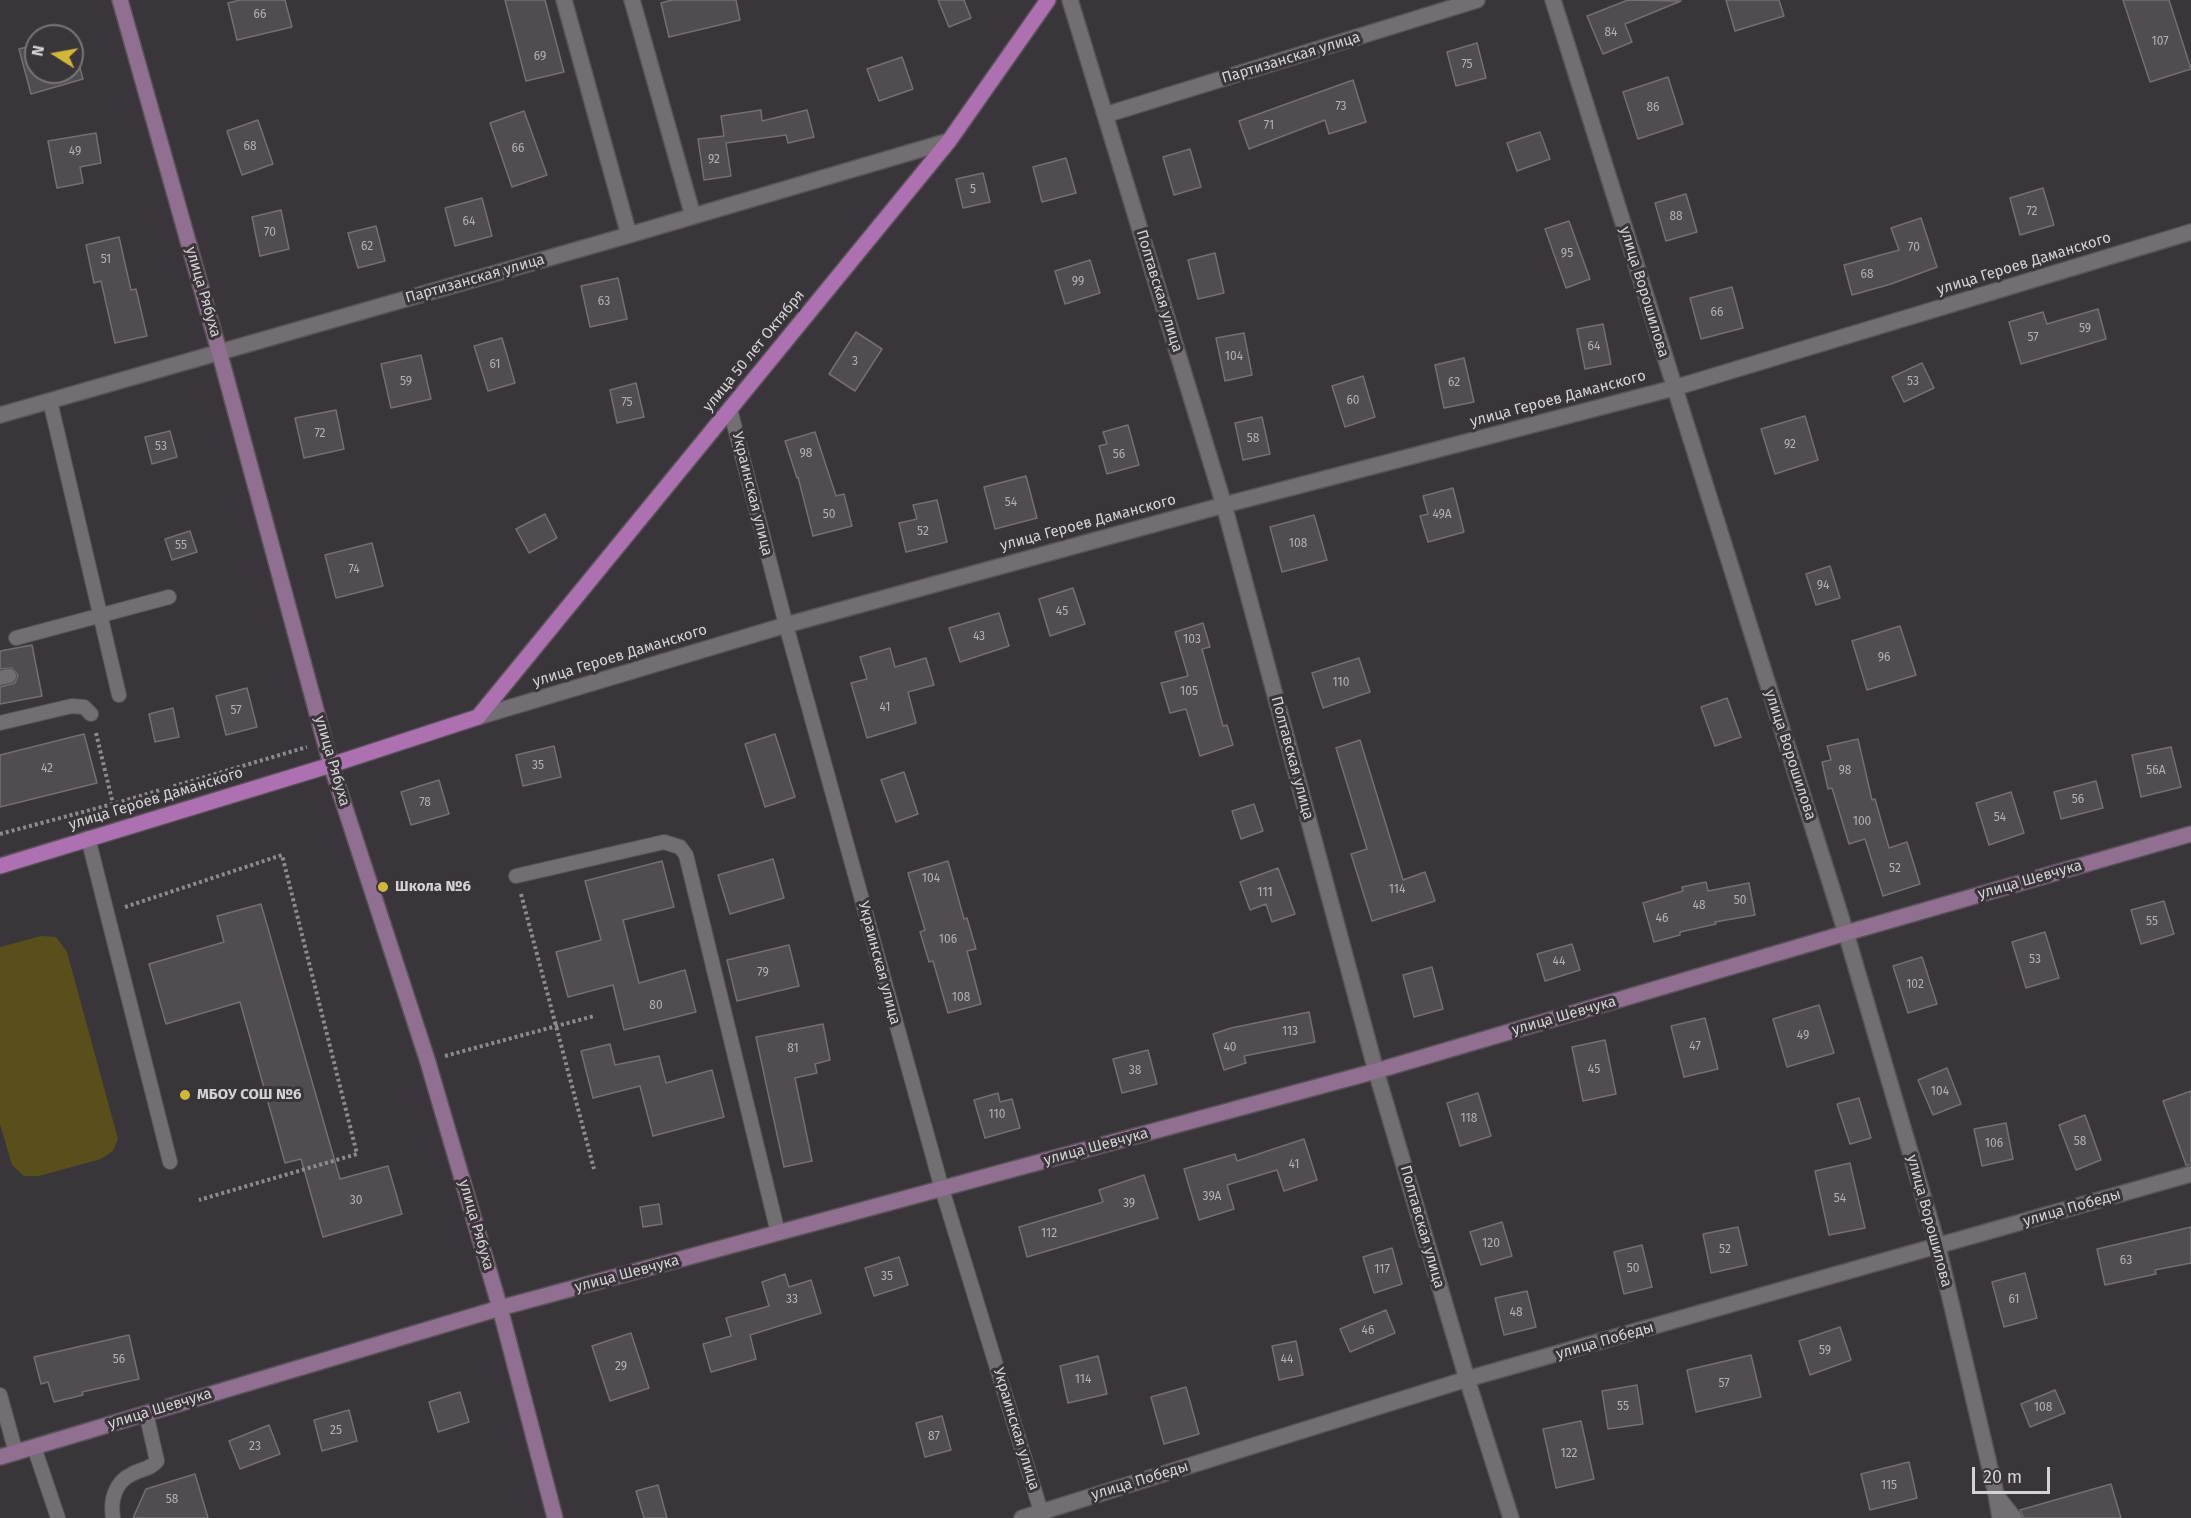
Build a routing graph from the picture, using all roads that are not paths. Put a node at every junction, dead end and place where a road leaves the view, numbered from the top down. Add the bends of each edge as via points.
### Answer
1 (120, 0) edge
2 (564, 0) edge
3 (632, 0) edge
4 (1048, 0) edge
5 (1070, 0) edge
6 (1477, 0) edge
7 (1553, 0) edge
8 (1106, 115) junction
9 (949, 141) junction
10 (693, 216) junction
11 (2191, 232) edge
12 (629, 235) junction
13 (219, 351) junction
14 (1674, 388) junction
15 (51, 401) junction
16 (730, 409) junction
17 (0, 415) edge
18 (1224, 505) junction
19 (169, 597) dead end
20 (100, 615) junction
21 (786, 625) junction
22 (16, 638) dead end
23 (119, 695) dead end
24 (91, 714) road end
25 (478, 717) junction
26 (0, 723) edge
27 (331, 765) junction
28 (2191, 834) edge
29 (88, 838) junction
30 (0, 866) edge
31 (516, 876) road end
32 (1846, 933) junction
33 (1376, 1071) junction
34 (170, 1162) dead end
35 (2191, 1174) edge
36 (942, 1189) junction
37 (778, 1233) junction
38 (1938, 1246) junction
39 (500, 1308) junction
40 (1467, 1379) junction
41 (0, 1395) edge
42 (146, 1413) junction
43 (34, 1447) junction
44 (16, 1453) junction
45 (0, 1457) edge
46 (1996, 1494) junction
47 (1042, 1515) edge
48 (58, 1518) edge
49 (113, 1518) edge
50 (555, 1518) edge
51 (1022, 1518) edge
52 (1511, 1518) edge
53 (2000, 1518) edge
54 (2015, 1518) edge

1 - 13 street, улица Рябуха
2 - 12 street
3 - 10 street
4 - 9 main road, улица 50 лет Октября
5 - 8 street, Полтавская улица
6 - 8 street, Партизанская улица
7 - 14 street, улица Ворошилова
8 - 18 street, Полтавская улица
9 - 10 street, Партизанская улица
9 - 16 main road, улица 50 лет Октября
10 - 12 street, Партизанская улица
11 - 14 street, улица Героев Даманского
12 - 13 street, Партизанская улица
13 - 15 street, Партизанская улица
13 - 27 street, улица Рябуха
14 - 18 street, улица Героев Даманского
14 - 32 street, улица Ворошилова
15 - 17 street, Партизанская улица
15 - 20 lane
16 - 21 lane, Украинская улица
16 - 25 main road, улица 50 лет Октября
18 - 21 street, улица Героев Даманского
18 - 33 street, Полтавская улица
19 - 20 lane
20 - 22 lane
20 - 23 lane
21 - 25 street, улица Героев Даманского
21 - 36 lane, Украинская улица
24 - 26 lane via 84,707 72,706
25 - 27 main road, улица Героев Даманского
27 - 29 main road, улица Героев Даманского
27 - 39 street, улица Рябуха via 427,1059
28 - 32 street, улица Шевчука
29 - 30 main road, улица Героев Даманского
29 - 34 lane
31 - 37 lane via 664,842 680,847 686,855
32 - 33 street, улица Шевчука
32 - 38 street, улица Ворошилова
33 - 36 street, улица Шевчука
33 - 40 street, Полтавская улица
35 - 38 street, улица Победы
36 - 37 street, улица Шевчука
36 - 47 lane, Украинская улица
37 - 39 street, улица Шевчука
38 - 40 street, улица Победы
38 - 46 street, улица Ворошилова
39 - 42 street, улица Шевчука
39 - 50 street, улица Рябуха
40 - 47 street, улица Победы
40 - 52 street, Полтавская улица
41 - 44 lane
42 - 43 street, улица Шевчука
42 - 49 lane via 157,1461 118,1485 112,1497
43 - 44 street, улица Шевчука
43 - 48 lane
44 - 45 street, улица Шевчука
46 - 53 street, улица Ворошилова
46 - 54 lane
47 - 51 street, улица Победы

